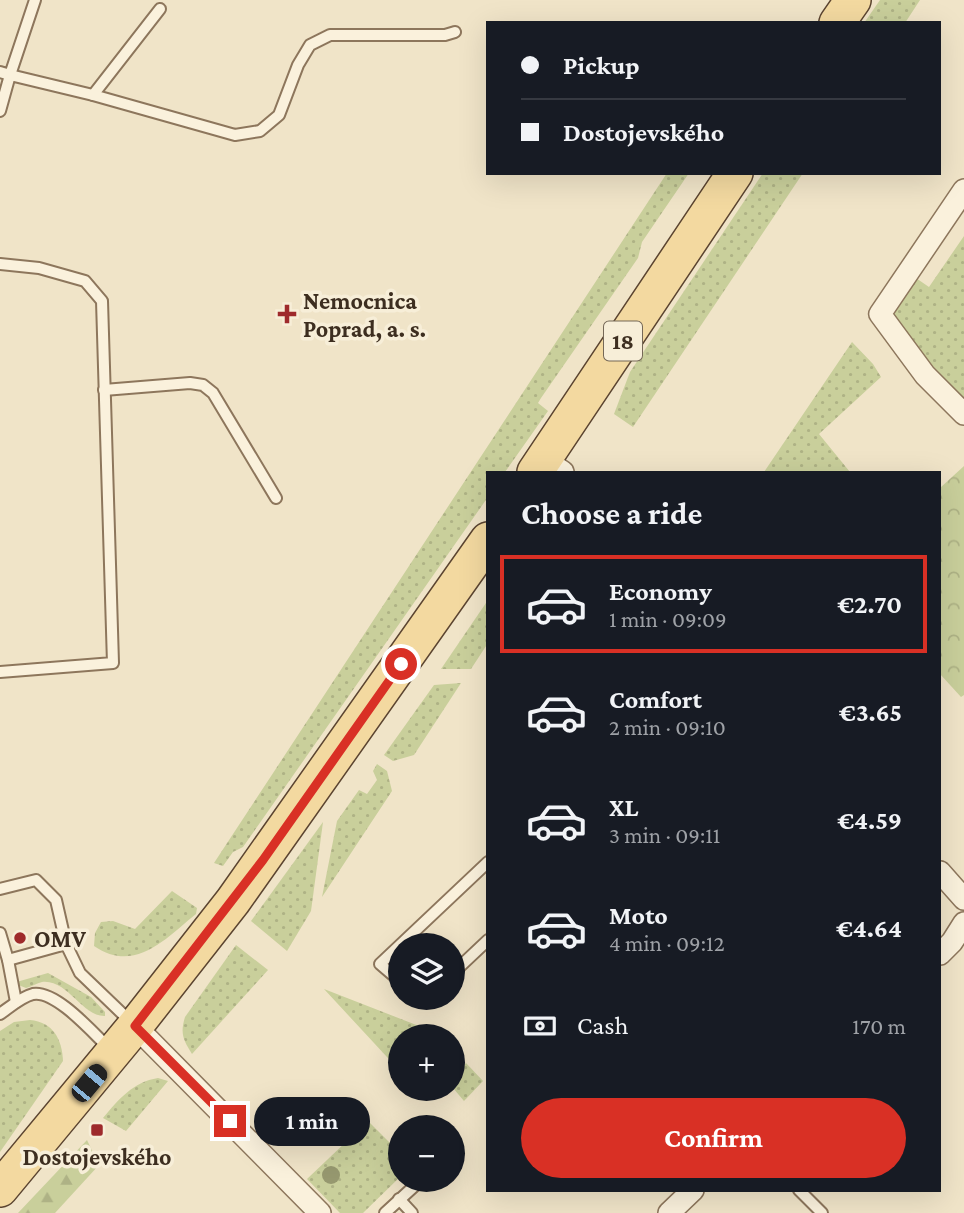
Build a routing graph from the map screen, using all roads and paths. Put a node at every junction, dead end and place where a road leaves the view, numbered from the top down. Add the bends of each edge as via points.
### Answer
1 (35, 0) edge
2 (853, 0) edge
3 (160, 9) dead end
4 (838, 21) edge
5 (455, 32) dead end
6 (5, 73) edge
7 (93, 95) junction
8 (0, 111) edge
9 (734, 175) edge
10 (964, 190) edge
11 (0, 264) edge
12 (104, 390) junction
13 (964, 414) edge
14 (547, 468) edge
15 (276, 498) dead end
16 (486, 543) edge
17 (0, 672) edge
18 (486, 864) edge
19 (941, 873) edge
20 (0, 889) edge
21 (964, 899) edge
22 (964, 923) edge
23 (0, 933) edge
24 (413, 933) edge
25 (486, 942) edge
26 (66, 944) junction
27 (941, 953) edge
28 (388, 956) edge
29 (8, 960) junction
30 (465, 962) edge
31 (388, 971) edge
32 (16, 1002) junction
33 (0, 1014) edge
34 (125, 1039) junction
35 (0, 1189) edge
36 (407, 1192) edge
37 (691, 1192) edge
38 (801, 1192) edge
39 (399, 1199) junction
40 (320, 1213) edge
41 (385, 1213) edge
42 (412, 1213) edge
43 (669, 1213) edge
44 (822, 1213) edge

1 - 6 lane
2 - 4 main road
3 - 7 lane
5 - 7 lane via 330,35 310,45 279,115 260,131 235,135
6 - 7 lane
6 - 8 lane
9 - 14 main road, 18
10 - 13 street via 880,314 925,375
11 - 12 lane via 40,268 85,281 102,302
12 - 15 lane via 202,385 213,393
12 - 17 lane via 113,663
16 - 34 main road via 263,860
18 - 24 lane
19 - 21 street
20 - 26 lane via 36,880 56,900
22 - 27 street
23 - 29 lane
25 - 30 lane
26 - 29 lane
26 - 34 lane
28 - 31 lane via 380,964
29 - 32 lane
32 - 33 lane
32 - 34 lane via 35,993 49,997
34 - 35 main road
34 - 40 street
36 - 39 lane
37 - 43 street
38 - 44 lane
39 - 41 lane
39 - 42 lane

